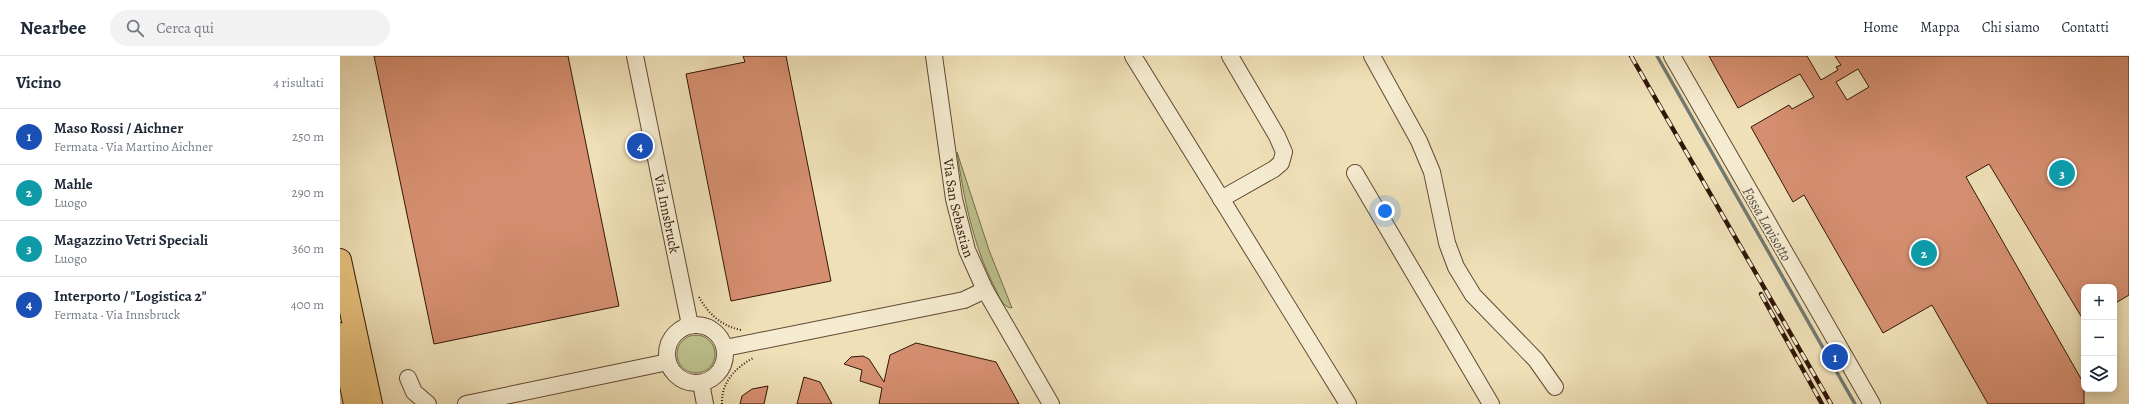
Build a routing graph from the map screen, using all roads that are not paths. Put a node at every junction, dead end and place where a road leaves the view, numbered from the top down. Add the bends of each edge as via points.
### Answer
1 (635, 56) edge
2 (934, 56) edge
3 (1133, 56) edge
4 (1230, 56) edge
5 (1372, 56) edge
6 (1672, 56) edge
7 (1355, 173) dead end
8 (1221, 199) junction
9 (340, 260) edge
10 (985, 290) junction
11 (690, 325) junction
12 (340, 334) edge
13 (725, 348) junction
14 (668, 362) junction
15 (408, 378) dead end
16 (701, 383) junction
17 (1556, 387) dead end
18 (355, 404) edge
19 (371, 404) edge
20 (428, 404) edge
21 (466, 404) edge
22 (706, 404) edge
23 (1051, 404) edge
24 (1348, 404) edge
25 (1491, 404) edge
26 (1872, 404) edge

1 - 11 street, Via Innsbruck
2 - 10 street, Via San Sebastian via 954,199 967,250
3 - 8 street
4 - 8 street via 1284,152 1281,163 1274,169
5 - 17 street via 1419,141 1432,172 1447,243 1456,267 1472,295 1536,360
6 - 26 street
7 - 25 street
8 - 24 street
9 - 19 highway
10 - 13 street via 964,300
10 - 23 street, Via San Sebastian
11 - 13 street via 699,324 716,332
11 - 14 street via 681,329 669,343
12 - 18 highway
13 - 16 street via 726,358 723,367 718,374
14 - 16 street via 677,376 692,383
14 - 21 street
15 - 20 street via 414,392
16 - 22 street

